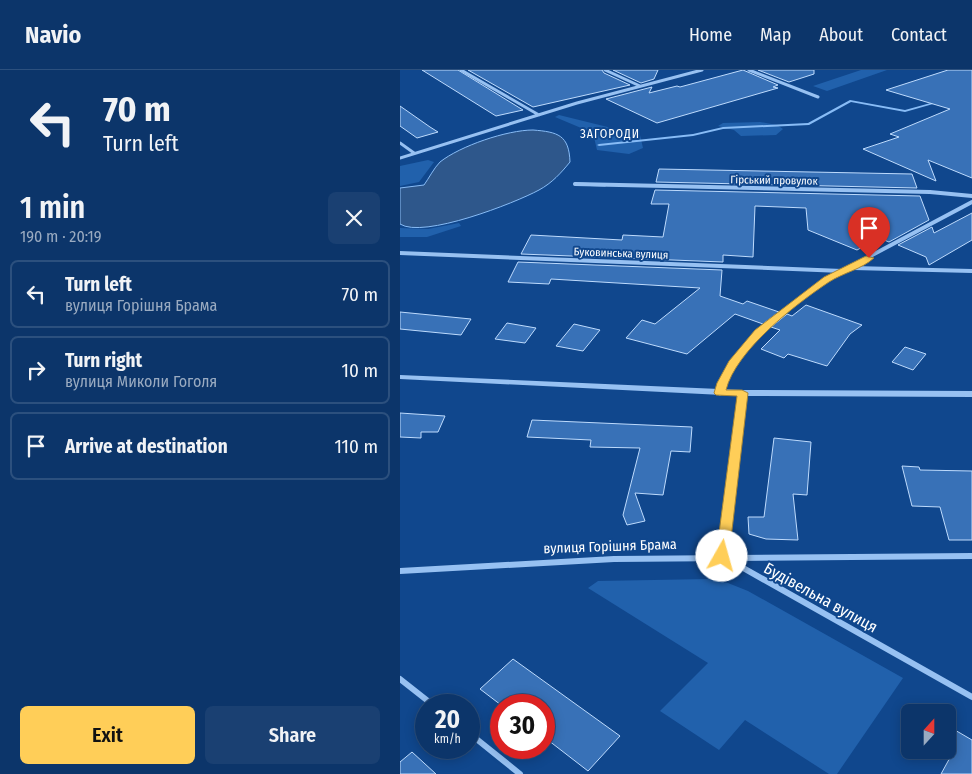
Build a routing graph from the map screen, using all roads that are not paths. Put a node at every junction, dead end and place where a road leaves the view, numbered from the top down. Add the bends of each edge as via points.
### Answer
1 (461, 70) edge
2 (605, 70) edge
3 (702, 70) edge
4 (749, 70) edge
5 (640, 86) junction
6 (818, 97) dead end
7 (539, 114) junction
8 (400, 143) edge
9 (414, 153) junction
10 (400, 158) edge
11 (576, 184) dead end
12 (972, 196) edge
13 (972, 202) edge
14 (400, 253) edge
15 (852, 268) junction
16 (842, 271) junction
17 (972, 271) edge
18 (400, 377) edge
19 (720, 393) junction
20 (742, 393) junction
21 (972, 394) edge
22 (722, 556) junction
23 (972, 556) edge
24 (400, 571) edge
25 (400, 679) edge
26 (419, 694) edge
27 (972, 697) edge
28 (480, 743) edge
29 (520, 774) edge

1 - 7 street
2 - 5 street
3 - 5 street
4 - 6 street
5 - 7 street
7 - 9 street
8 - 9 street
9 - 10 street
11 - 12 street, Гірський провулок via 930,192
13 - 15 street
14 - 16 street, Буковинська вулиця
15 - 16 street
15 - 17 street
16 - 19 street via 758,332 735,361
18 - 19 street
19 - 20 street
20 - 21 street
20 - 22 street
22 - 23 street, вулиця Горішня Брама
22 - 24 street, вулиця Горішня Брама via 498,562
22 - 27 street, Будівельна вулиця
25 - 26 street
28 - 29 street

